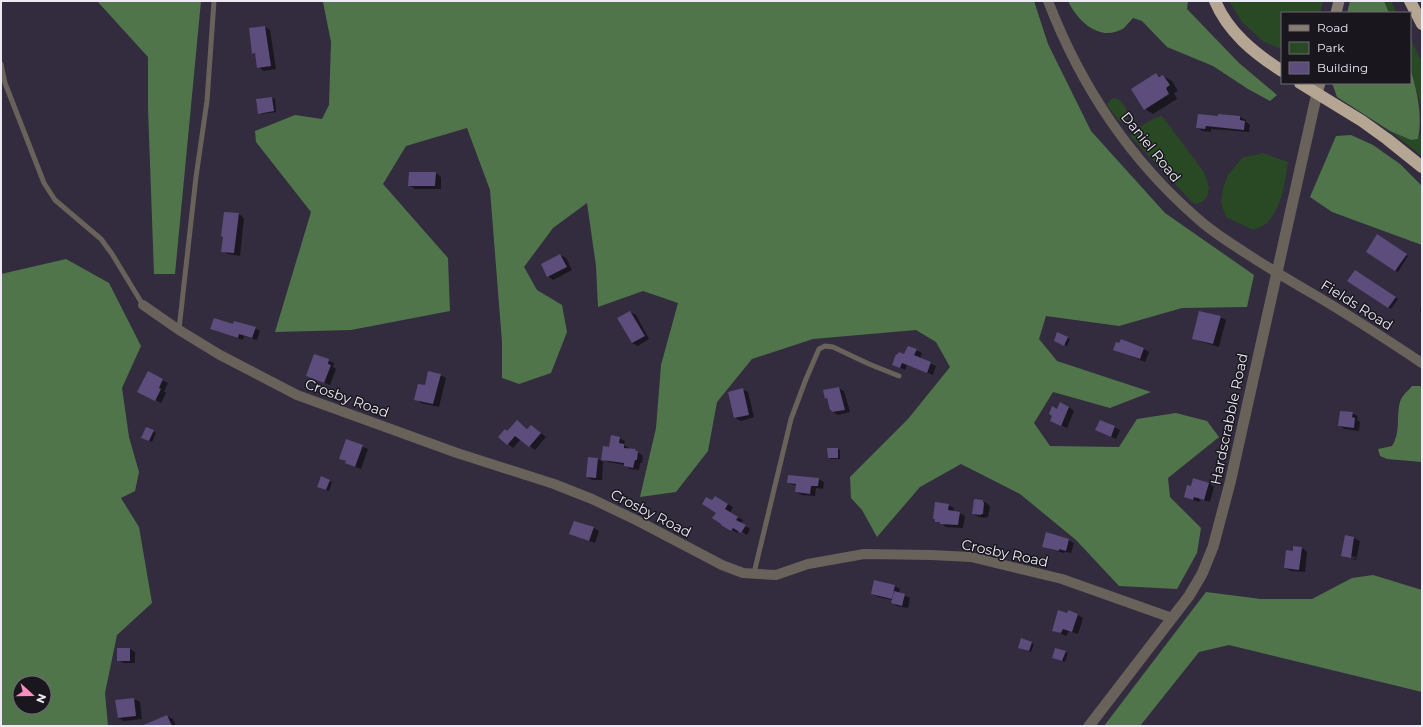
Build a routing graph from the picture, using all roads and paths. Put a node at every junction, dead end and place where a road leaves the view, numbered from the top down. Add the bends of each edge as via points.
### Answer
1 (214, 1) edge
2 (1048, 1) edge
3 (1215, 1) edge
4 (1339, 1) edge
5 (1410, 1) edge
6 (1336, 12) edge
7 (1422, 24) edge
8 (1, 64) edge
9 (1281, 70) edge
10 (1304, 84) edge
11 (1318, 88) edge
12 (1422, 167) edge
13 (1276, 273) junction
14 (143, 305) joint
15 (179, 330) junction
16 (1422, 363) edge
17 (899, 376) dead end
18 (754, 574) junction
19 (1172, 618) junction
20 (1089, 726) edge

1 - 15 lane via 207,101
2 - 13 street, Daniel Road via 1060,31 1093,92 1118,133 1143,164 1198,219
3 - 9 highway via 1224,18 1247,46
4 - 6 main road
5 - 7 highway
8 - 14 lane via 5,83 44,183 55,200 100,239
10 - 11 highway
11 - 12 highway
11 - 13 street, Hardscrabble Road
13 - 16 street, Fields Road
13 - 19 street, Hardscrabble Road via 1226,503 1213,547 1202,574
14 - 15 street, Crosby Road
15 - 18 street, Crosby Road via 220,355 297,395 457,453 554,484 638,521 722,565 743,573
17 - 18 lane via 833,347 825,346 819,349 791,419
18 - 19 street, Crosby Road via 776,574 808,564 864,554 971,558 1062,579
19 - 20 street, Hardscrabble Road

